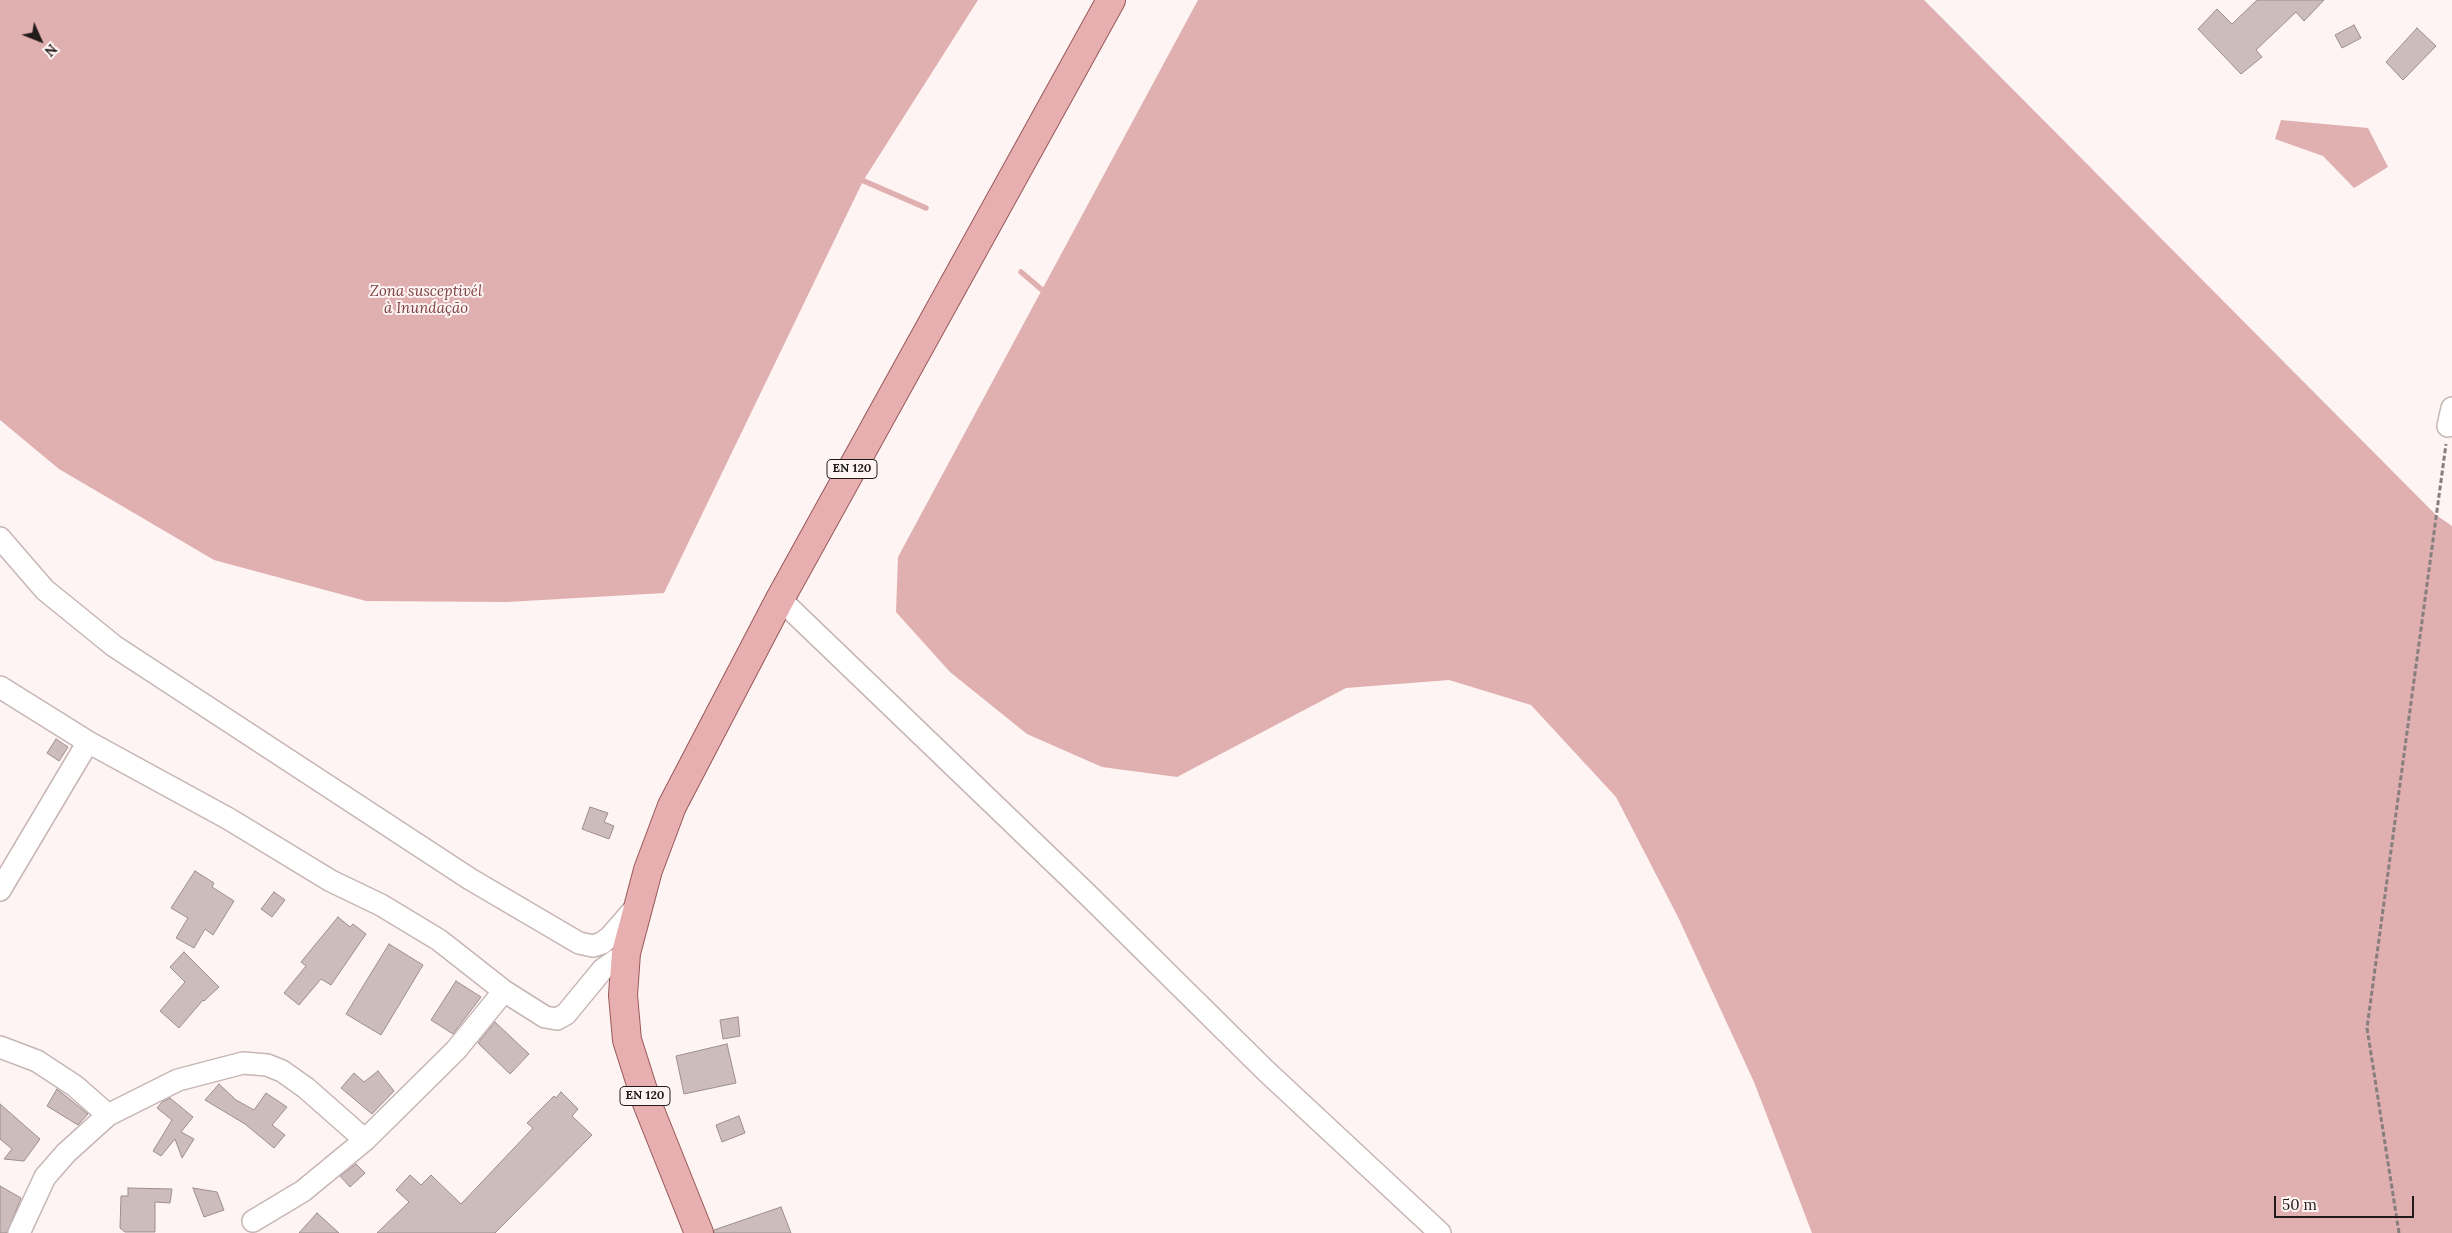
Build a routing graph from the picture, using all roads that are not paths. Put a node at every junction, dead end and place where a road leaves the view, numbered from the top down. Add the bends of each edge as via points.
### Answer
1 (1111, 0) edge
2 (0, 538) edge
3 (780, 599) junction
4 (0, 687) edge
5 (88, 742) junction
6 (0, 890) edge
7 (637, 906) junction
8 (626, 952) junction
9 (504, 990) junction
10 (0, 1047) edge
11 (108, 1115) junction
12 (365, 1140) junction
13 (253, 1221) dead end
14 (19, 1233) edge
15 (699, 1233) edge
16 (1440, 1233) edge

1 - 3 main road, EN 120
2 - 7 street via 45,590 114,646 470,879 579,943 593,946 610,938
3 - 7 main road, EN 120 via 672,806
3 - 16 street via 1265,1070
4 - 5 street
5 - 6 street
5 - 9 street via 229,819 331,881 381,905 439,940
7 - 8 main road, EN 120
8 - 9 street via 603,969 566,1014 557,1019 545,1017
8 - 15 main road, EN 120 via 623,995 627,1040 647,1102
9 - 12 street via 456,1050
10 - 11 street via 37,1061 75,1086
11 - 12 street via 178,1080 243,1064 267,1065 306,1088
11 - 14 street via 45,1177
12 - 13 street via 303,1191

